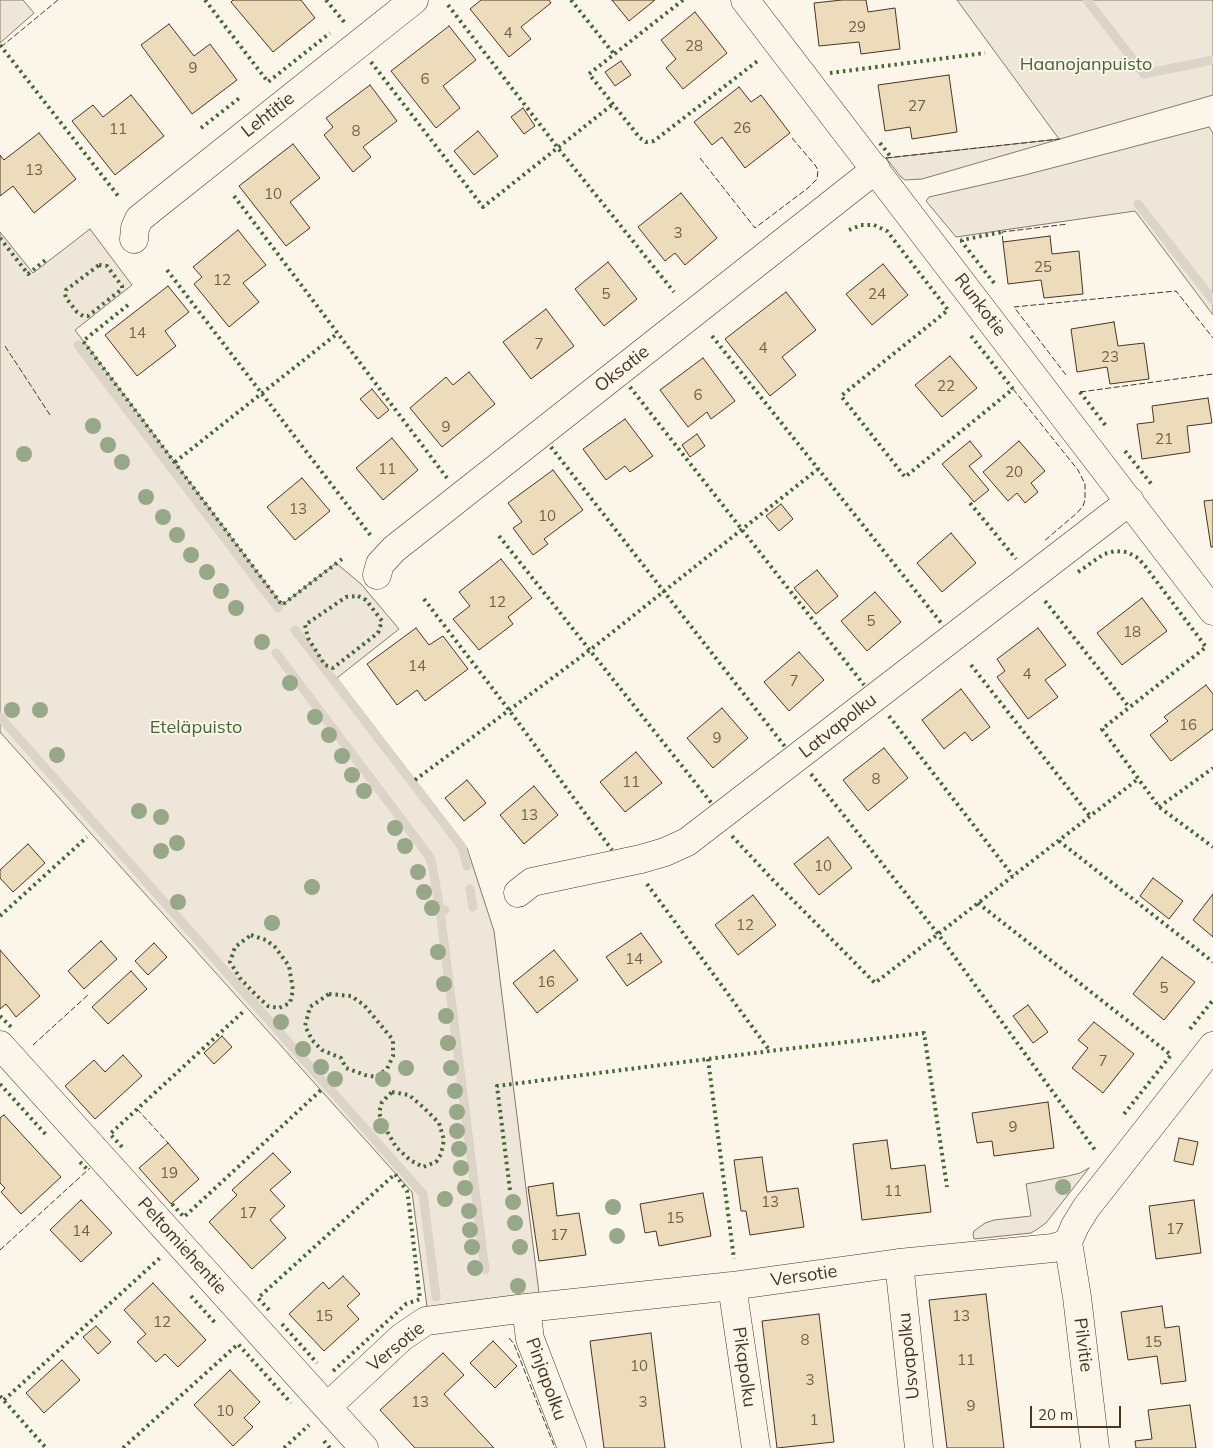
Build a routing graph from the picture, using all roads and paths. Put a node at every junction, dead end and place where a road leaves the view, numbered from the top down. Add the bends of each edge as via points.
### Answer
1 (414, 0) edge
2 (745, 0) edge
3 (876, 169) junction
4 (134, 239) dead end
5 (1130, 501) junction
6 (377, 575) dead end
7 (1213, 611) edge
8 (518, 893) dead end
9 (0, 1045) edge
10 (1213, 1046) edge
11 (1068, 1242) junction
12 (899, 1263) junction
13 (732, 1286) junction
14 (526, 1308) junction
15 (327, 1407) junction
16 (364, 1448) edge
17 (572, 1448) edge
18 (756, 1448) edge
19 (919, 1448) edge
20 (1095, 1448) edge

1 - 4 street, Lehtitie via 139,219
2 - 3 street, Runkotie
3 - 5 street, Runkotie
3 - 6 street, Oksatie via 394,549 380,564
5 - 7 street, Runkotie
5 - 8 street, Latvapolku via 687,842 641,859 532,882
9 - 15 street, Peltomiehentie
10 - 11 street via 1086,1208
11 - 12 street, Versotie via 1053,1248
11 - 20 street, Pilvitie
12 - 13 street, Versotie
12 - 19 street, Usvapolku
13 - 14 street, Versotie
13 - 18 street, Pikapolku
14 - 15 street, Versotie via 426,1320 402,1337
14 - 17 street, Pinjapolku via 530,1339
15 - 16 street, Peltomiehentie

